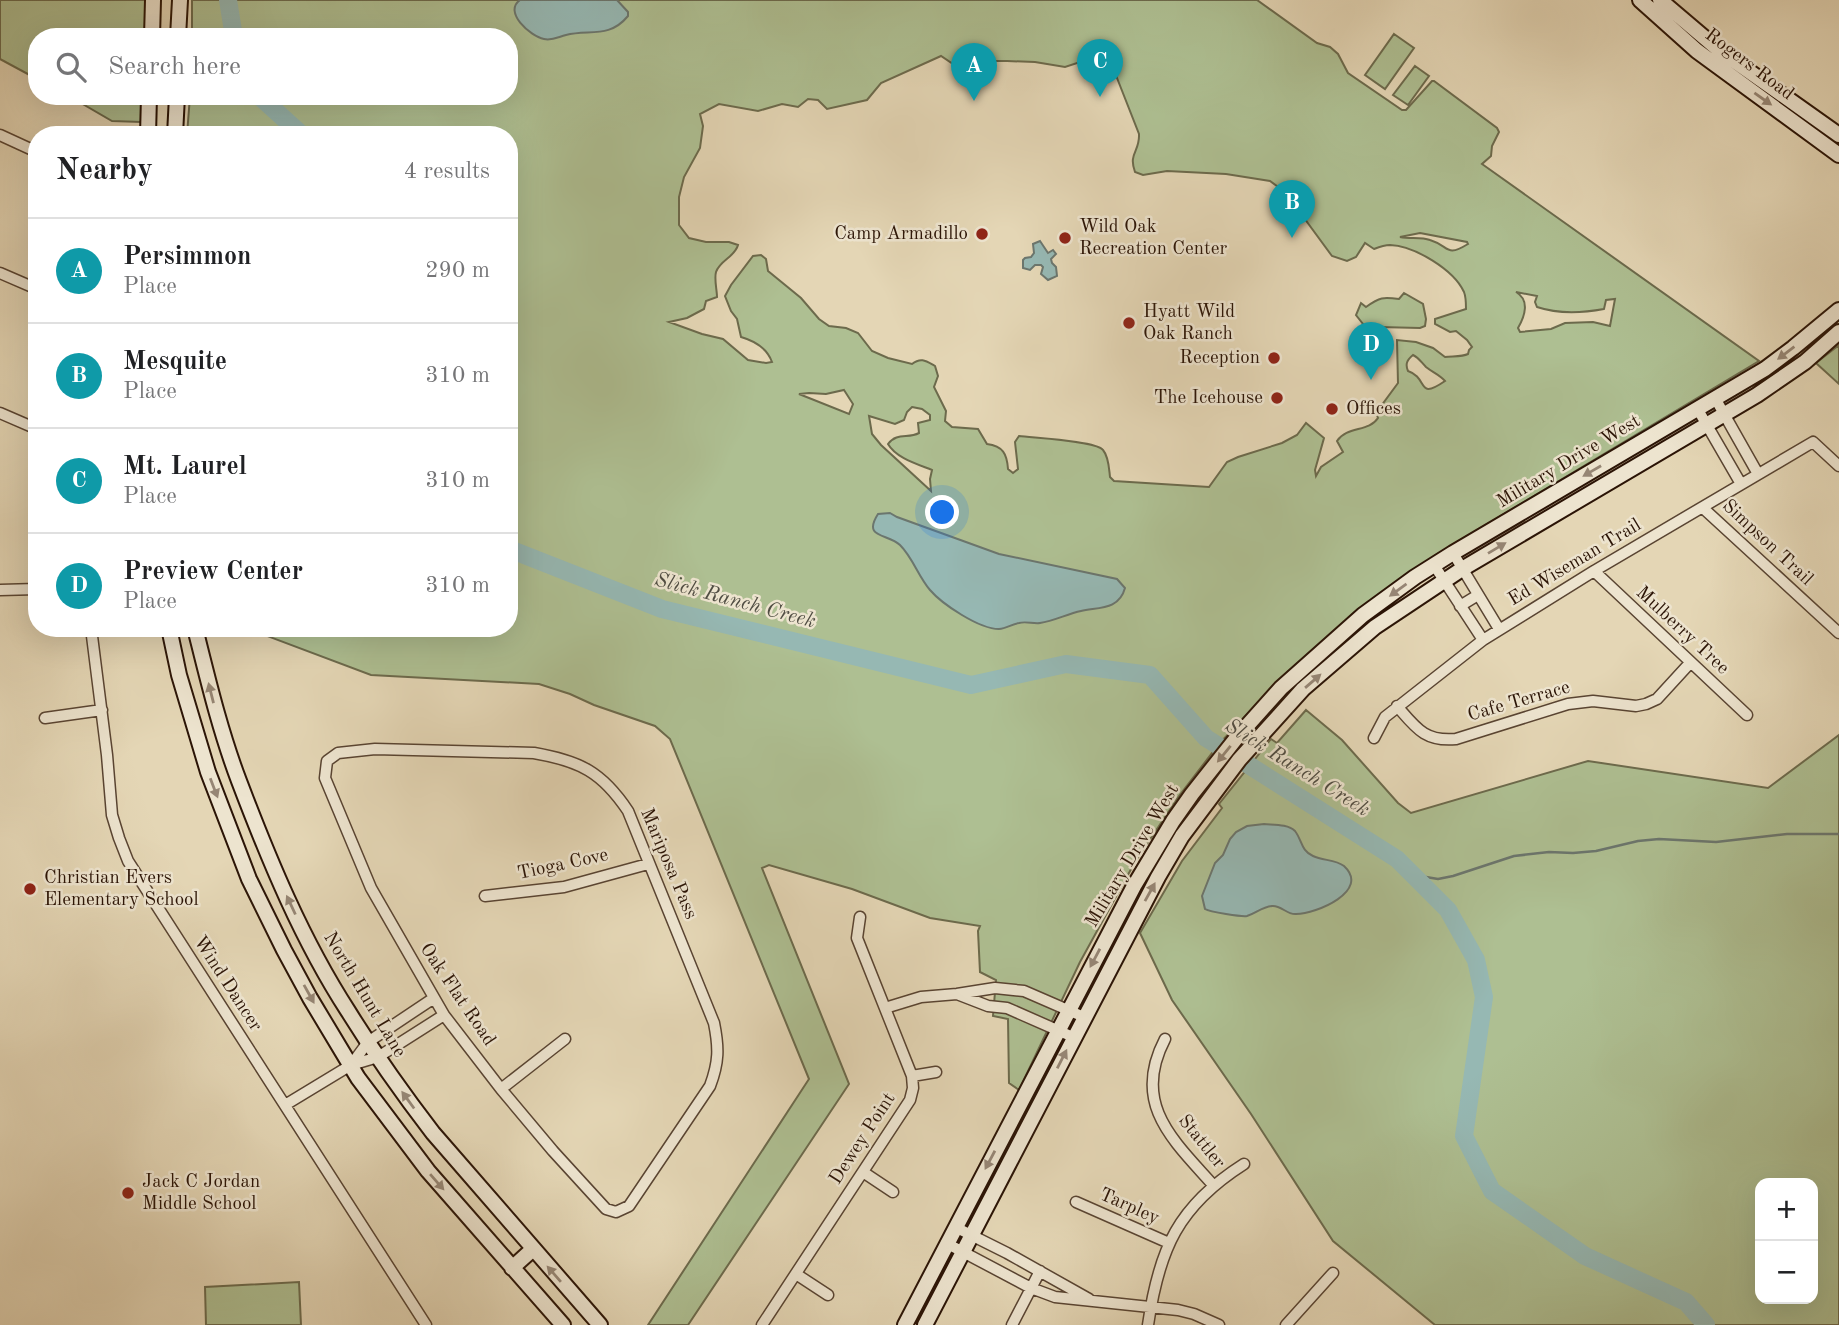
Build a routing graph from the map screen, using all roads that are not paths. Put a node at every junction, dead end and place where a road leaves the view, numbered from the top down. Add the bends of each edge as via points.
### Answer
1 (153, 0) edge
2 (180, 0) edge
3 (1640, 0) edge
4 (1660, 0) edge
5 (152, 28) edge
6 (178, 28) edge
7 (149, 105) edge
8 (177, 105) edge
9 (148, 126) edge
10 (175, 126) edge
11 (0, 135) edge
12 (1839, 135) edge
13 (28, 148) edge
14 (1839, 155) edge
15 (0, 273) edge
16 (28, 285) edge
17 (1839, 310) edge
18 (1839, 332) edge
19 (1715, 398) junction
20 (1698, 408) junction
21 (0, 413) edge
22 (1724, 414) junction
23 (1707, 424) junction
24 (28, 425) edge
25 (1739, 439) junction
26 (1722, 449) junction
27 (1839, 466) edge
28 (1758, 474) junction
29 (1741, 484) junction
30 (1703, 508) junction
31 (1453, 553) junction
32 (1434, 565) junction
33 (1462, 569) junction
34 (1594, 571) junction
35 (1443, 580) junction
36 (28, 589) edge
37 (0, 590) edge
38 (1478, 594) junction
39 (1460, 606) junction
40 (1499, 629) junction
41 (1839, 633) edge
42 (92, 637) edge
43 (171, 637) edge
44 (197, 637) edge
45 (1483, 640) junction
46 (1690, 663) junction
47 (1397, 706) junction
48 (102, 710) junction
49 (1746, 715) dead end
50 (45, 718) dead end
51 (1374, 738) dead end
52 (327, 761) joint
53 (648, 864) junction
54 (485, 896) dead end
55 (860, 917) dead end
56 (1012, 989) junction
57 (957, 994) junction
58 (434, 998) junction
59 (885, 1008) junction
60 (1007, 1008) junction
61 (1068, 1009) junction
62 (444, 1015) junction
63 (407, 1016) junction
64 (1084, 1017) junction
65 (1057, 1030) junction
66 (418, 1032) junction
67 (1073, 1037) junction
68 (565, 1039) dead end
69 (1165, 1039) dead end
70 (368, 1042) junction
71 (378, 1057) junction
72 (351, 1065) junction
73 (936, 1072) dead end
74 (912, 1076) junction
75 (501, 1089) junction
76 (285, 1105) junction
77 (1244, 1164) dead end
78 (863, 1172) junction
79 (1213, 1186) junction
80 (893, 1192) dead end
81 (1076, 1202) dead end
82 (617, 1212) joint
83 (955, 1227) junction
84 (971, 1236) junction
85 (946, 1243) junction
86 (1169, 1243) junction
87 (997, 1248) junction
88 (533, 1249) junction
89 (962, 1251) junction
90 (988, 1266) junction
91 (512, 1268) junction
92 (1040, 1271) junction
93 (1333, 1273) dead end
94 (796, 1274) junction
95 (1031, 1288) junction
96 (828, 1295) dead end
97 (1092, 1301) junction
98 (1151, 1306) junction
99 (426, 1325) edge
100 (563, 1325) edge
101 (600, 1325) edge
102 (762, 1325) edge
103 (905, 1325) edge
104 (925, 1325) edge
105 (1012, 1325) edge
106 (1148, 1325) edge
107 (1219, 1325) edge
108 (1286, 1325) edge

1 - 5 main road
2 - 6 main road
3 -> 14 main road, Rogers Road via 1718,67
4 - 12 main road, Rogers Road via 1708,41
7 - 9 main road
8 - 10 main road
11 - 13 street
15 - 16 street
17 -> 19 main road, Military Drive West via 1775,362
18 - 22 main road, Military Drive West via 1805,362
19 - 20 main road, Military Drive West
19 - 22 street
20 - 23 street
20 -> 31 main road, Military Drive West
21 - 24 street
22 - 23 main road, Military Drive West
22 - 25 street
23 - 26 street
33 -> 23 main road, Military Drive West
25 - 26 street
25 - 28 street
26 - 29 street
27 - 28 street, Ed Wiseman Trail via 1813,442
28 - 29 street, Ed Wiseman Trail
29 - 30 street, Ed Wiseman Trail
30 - 34 street, Ed Wiseman Trail
30 - 41 street, Simpson Trail
31 - 32 main road, Military Drive West
31 - 33 street
32 - 35 street
32 -> 61 main road, Military Drive West via 1334,639 1256,716 1173,821
33 - 35 main road, Military Drive West
33 - 38 street
34 - 40 street, Ed Wiseman Trail
34 - 46 street, Mulberry Tree
35 - 39 street
64 -> 35 main road, Military Drive West via 1182,836 1239,760 1303,689 1375,627
36 - 37 street
38 - 39 street
38 - 40 street
39 - 45 street
40 - 45 street, Ed Wiseman Trail
42 - 48 street, Wind Dancer
43 -> 72 main road via 208,772 249,880 290,962
70 -> 44 main road, North Hunt Lane via 315,953 270,859 228,750
45 - 47 street, Ed Wiseman Trail
46 - 47 street, Cafe Terrace via 1657,699 1646,704 1568,704 1456,739 1428,737
46 - 49 street, Mulberry Tree
47 - 51 street, Ed Wiseman Trail
48 - 50 street
48 - 76 street, Wind Dancer via 112,815 128,861
52 - 53 street, Mariposa Pass via 338,753 375,749 558,757 601,778 615,793 628,811
52 - 58 street, Oak Flat Road via 325,778 371,888
53 - 54 street, Tioga Cove via 564,887
53 - 82 street, Mariposa Pass via 714,1023 719,1051 710,1086 629,1206
55 - 59 street, Dewey Point via 857,938
56 - 57 street
56 - 60 street
56 - 61 street
57 - 59 street via 921,997
57 - 60 street
58 - 62 street, Oak Flat Road
58 - 63 street
59 - 74 street, Dewey Point
60 - 65 street
61 - 64 street
61 - 65 main road, Military Drive West
62 - 66 street
62 - 75 street, Oak Flat Road
63 - 66 street
63 - 70 street
64 - 67 main road, Military Drive West
65 - 67 street
65 -> 83 main road, Military Drive West
66 - 71 street
84 -> 67 main road, Military Drive West
68 - 75 street
69 - 79 street, Stattler via 1153,1074 1157,1110 1175,1142
70 - 71 main road, North Hunt Lane
70 - 72 street
71 - 72 street
88 -> 71 main road, North Hunt Lane via 433,1133
72 - 76 street
72 -> 91 main road via 428,1171
73 - 74 street
74 - 78 street, Dewey Point via 910,1100
75 - 82 street, Oak Flat Road via 606,1209
76 - 99 street, Wind Dancer
77 - 79 street
78 - 80 street
78 - 94 street, Dewey Point
79 - 86 street
81 - 86 street, Tarpley
83 - 84 street
83 - 85 main road, Military Drive West
84 - 87 street
84 - 89 main road, Military Drive West
85 - 89 street
85 - 103 main road, Military Drive West
86 - 98 street
87 - 90 street
87 - 92 street
88 - 91 main road
101 -> 88 main road, North Hunt Lane
89 - 90 street
89 - 104 main road, Military Drive West
90 - 95 street
91 - 100 main road
92 - 95 street
92 - 97 street
93 - 108 street
94 - 96 street
94 - 102 street, Dewey Point
95 - 97 street via 1055,1297
95 - 105 street
97 - 98 street
98 - 106 street
98 - 107 street via 1194,1314

